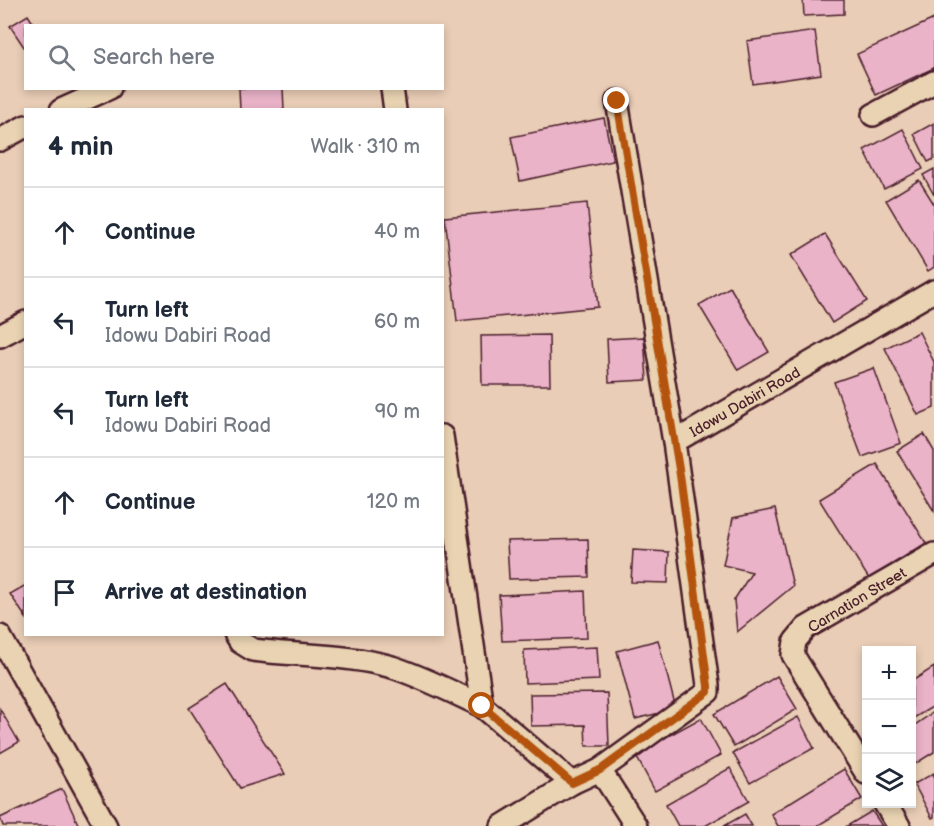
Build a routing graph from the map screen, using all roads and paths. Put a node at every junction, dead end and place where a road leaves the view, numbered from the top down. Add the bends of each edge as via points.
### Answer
1 (934, 82) edge
2 (106, 90) edge
3 (392, 90) edge
4 (617, 101) dead end
5 (65, 108) edge
6 (395, 108) edge
7 (873, 115) dead end
8 (24, 127) edge
9 (0, 140) edge
10 (934, 291) edge
11 (24, 323) edge
12 (0, 336) edge
13 (674, 442) junction
14 (444, 450) edge
15 (934, 554) edge
16 (0, 636) edge
17 (236, 636) edge
18 (482, 706) junction
19 (862, 765) edge
20 (600, 770) junction
21 (572, 783) junction
22 (888, 808) edge
23 (106, 826) edge
24 (502, 826) edge
25 (636, 826) edge
26 (899, 826) edge

1 - 7 street
2 - 5 street
3 - 6 street
4 - 13 street
8 - 9 street
10 - 13 street, Idowu Dabiri Road
11 - 12 street
13 - 20 street, Idowu Dabiri Road via 708,692
14 - 18 street
15 - 19 street, Carnation Street via 806,628 795,641 794,655
16 - 23 street
17 - 18 street via 253,650 390,667
18 - 21 street
20 - 21 street, Idowu Dabiri Road
20 - 25 street
21 - 24 street, Idowu Dabiri Road
22 - 26 street

